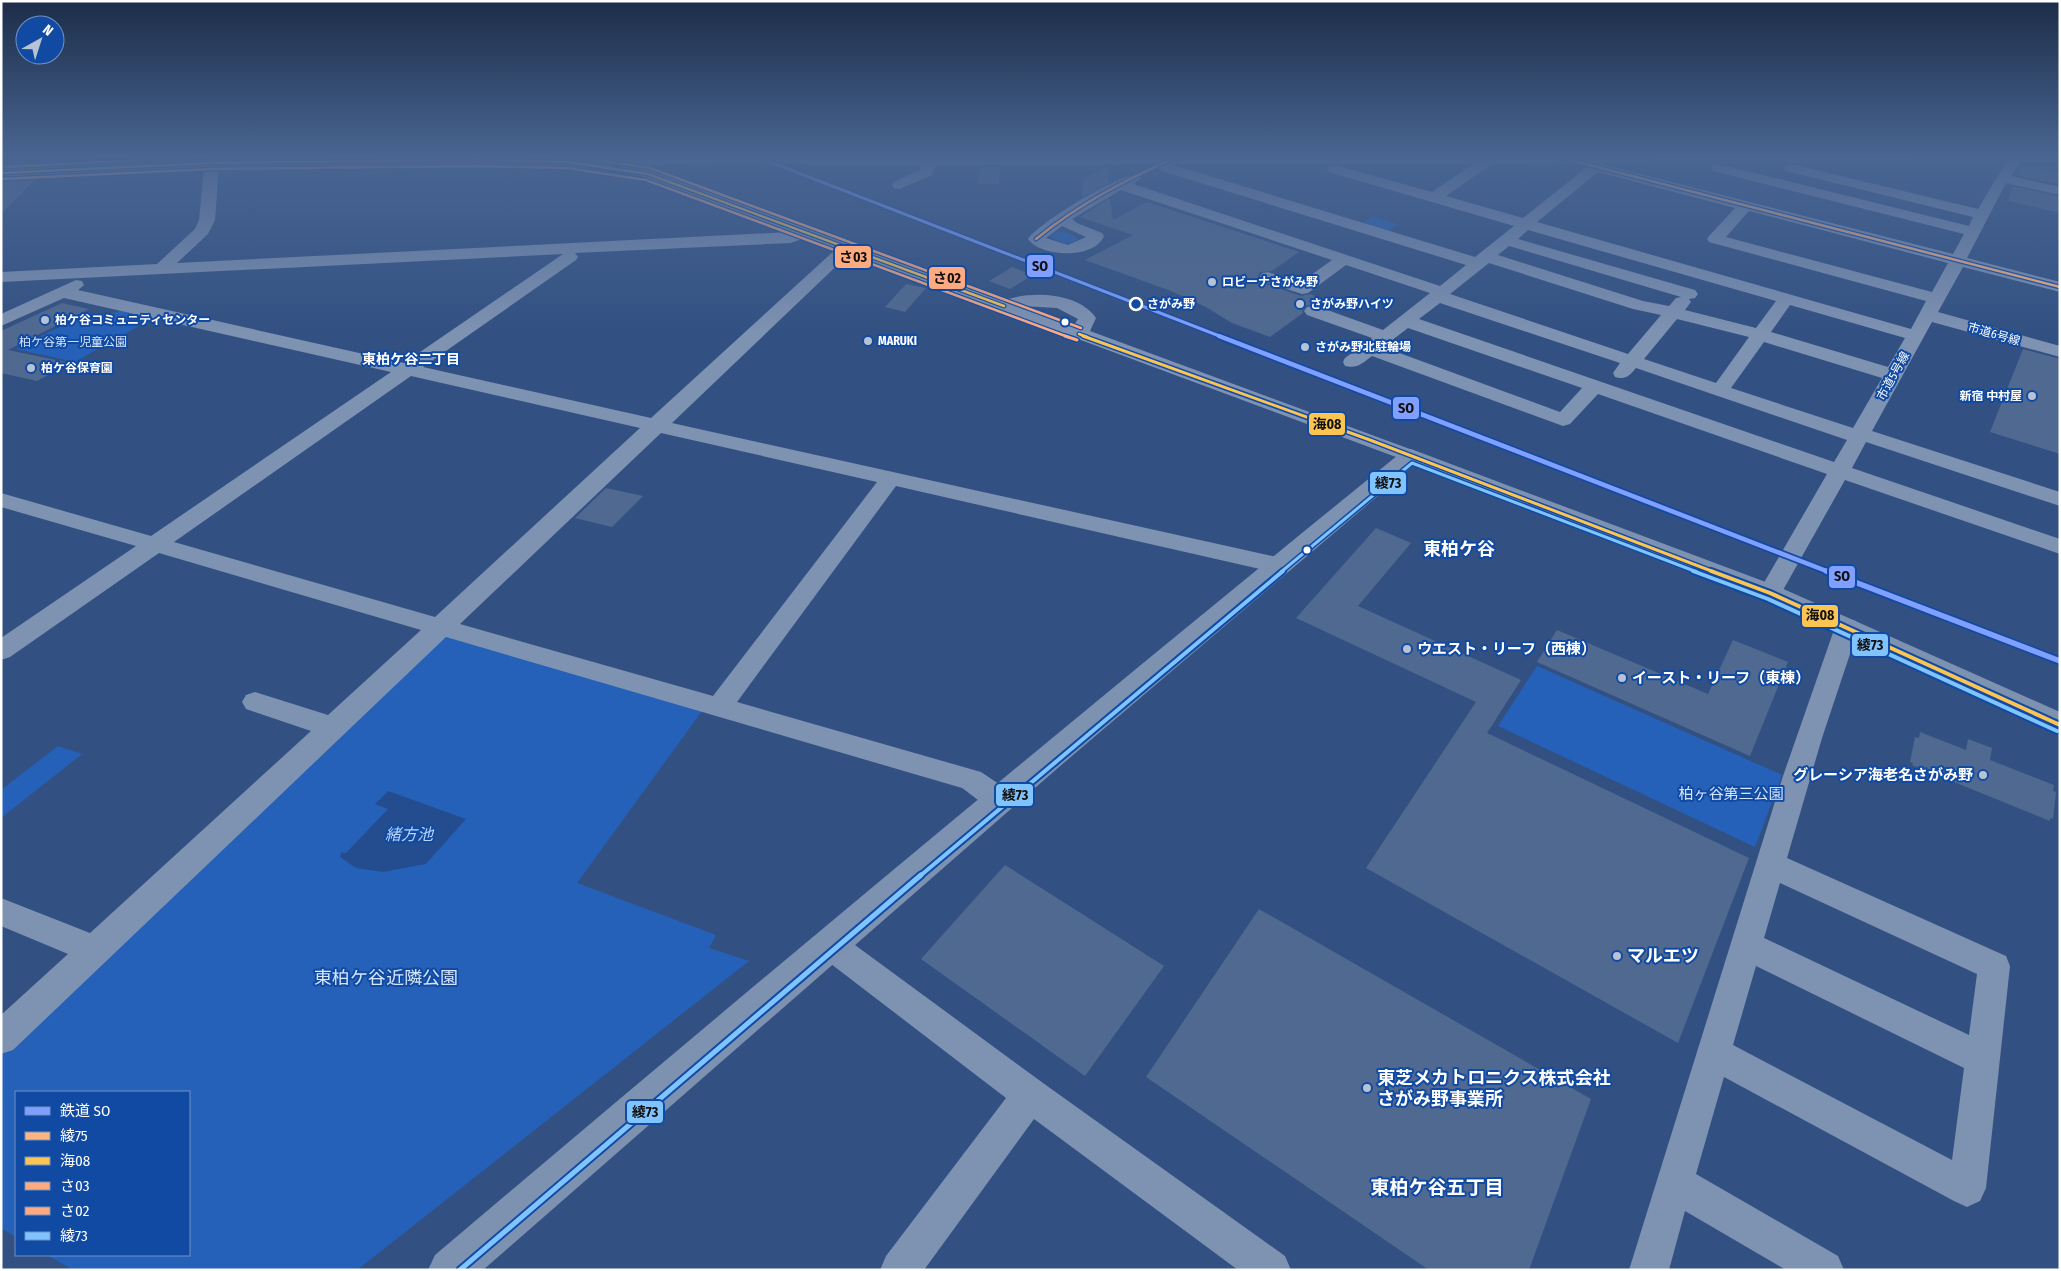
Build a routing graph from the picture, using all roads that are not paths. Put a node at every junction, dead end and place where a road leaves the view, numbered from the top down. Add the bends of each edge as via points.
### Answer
1 (208, 214) edge
2 (755, 214) edge
3 (1067, 214) edge
4 (1206, 214) edge
5 (1323, 214) edge
6 (1493, 214) edge
7 (1538, 214) edge
8 (1737, 214) edge
9 (1766, 214) edge
10 (1903, 214) edge
11 (1983, 215) edge
12 (1062, 218) dead end
13 (1524, 223) junction
14 (1356, 226) junction
15 (1974, 232) junction
16 (805, 233) junction
17 (1505, 240) junction
18 (1831, 240) junction
19 (846, 248) junction
20 (1320, 253) junction
21 (570, 257) dead end
22 (1343, 260) junction
23 (1481, 260) junction
24 (1958, 261) junction
25 (1813, 265) junction
26 (161, 270) junction
27 (101, 272) junction
28 (1704, 276) junction
29 (1, 277) edge
30 (1268, 277) dead end
31 (2060, 287) edge
32 (62, 292) junction
33 (1440, 294) junction
34 (1689, 294) junction
35 (1786, 299) junction
36 (1932, 307) junction
37 (1313, 311) dead end
38 (1672, 313) junction
39 (1335, 318) junction
40 (1406, 320) junction
41 (1, 321) edge
42 (1320, 330) dead end
43 (1761, 335) junction
44 (1384, 336) junction
45 (1916, 336) junction
46 (1369, 348) junction
47 (2060, 352) edge
48 (1632, 361) junction
49 (1352, 362) dead end
50 (408, 370) junction
51 (1894, 375) junction
52 (1601, 388) junction
53 (1720, 390) junction
54 (656, 425) junction
55 (1860, 436) junction
56 (1412, 456) junction
57 (1840, 471) junction
58 (891, 478) junction
59 (2060, 499) edge
60 (1, 500) edge
61 (156, 544) junction
62 (2060, 547) edge
63 (1277, 565) junction
64 (1770, 593) junction
65 (440, 626) junction
66 (1847, 627) junction
67 (1, 651) edge
68 (255, 702) dead end
69 (719, 707) junction
70 (2060, 725) edge
71 (332, 727) junction
72 (1001, 800) junction
73 (1770, 864) junction
74 (1, 912) edge
75 (828, 944) junction
76 (1746, 945) junction
77 (95, 950) junction
78 (1, 1038) edge
79 (1713, 1053) junction
80 (1983, 1059) junction
81 (1030, 1095) junction
82 (1674, 1183) junction
83 (450, 1270) edge
84 (900, 1270) edge
85 (1270, 1270) edge
86 (1649, 1270) edge
87 (1824, 1270) edge

1 - 26 street via 202,231
2 - 16 street
3 - 12 street
4 - 20 street
5 - 14 street
6 - 13 street
7 - 13 street
8 - 25 street, 市道6号線 via 1715,239
9 - 18 street
10 - 15 street
11 - 15 street, 市道5号線
13 - 17 street
13 - 28 street
14 - 20 street
14 - 23 street
15 - 24 street, 市道5号線
16 - 19 street
16 - 26 street via 790,238
17 - 23 street
17 - 34 street
18 - 24 street
18 - 25 street
19 - 54 street
19 - 56 street
20 - 22 street
21 - 50 street
22 - 30 street via 1302,289
22 - 33 street
23 - 33 street
23 - 38 street
24 - 31 street
24 - 36 street, 市道5号線
25 - 36 street, 市道6号線
26 - 27 street
27 - 29 street
27 - 32 street
28 - 34 street
28 - 35 street
32 - 41 street
32 - 50 street
33 - 40 street
33 - 48 street
34 - 38 street
35 - 43 street
35 - 45 street
36 - 45 street, 市道5号線
36 - 47 street, 市道6号線
37 - 39 street
38 - 43 street
38 - 48 street
39 - 42 street
39 - 44 street
40 - 44 street
40 - 52 street
43 - 51 street
43 - 53 street
44 - 46 street
45 - 51 street, 市道5号線
46 - 49 street
46 - 52 street via 1563,420
48 - 52 street
48 - 53 street
50 - 54 street
50 - 61 street
51 - 55 street, 市道5号線
52 - 57 street
53 - 55 street
54 - 58 street
54 - 65 street
55 - 57 street, 市道5号線
55 - 59 street
56 - 63 main road
56 - 64 main road
57 - 62 street
57 - 64 street, 市道5号線
58 - 63 street
58 - 69 street
60 - 61 street
61 - 65 street
61 - 67 street
63 - 72 main road
64 - 66 main road
65 - 69 street
65 - 71 street
66 - 70 main road
66 - 73 street
68 - 71 street
69 - 72 street via 971,780
71 - 77 street
72 - 75 main road
73 - 76 street
73 - 80 street via 1994,966
74 - 77 street
75 - 81 street
75 - 83 main road
76 - 79 street
76 - 80 street
77 - 78 street
79 - 80 street via 1967,1188
79 - 82 street
81 - 84 street
81 - 85 street
82 - 86 street
82 - 87 street

